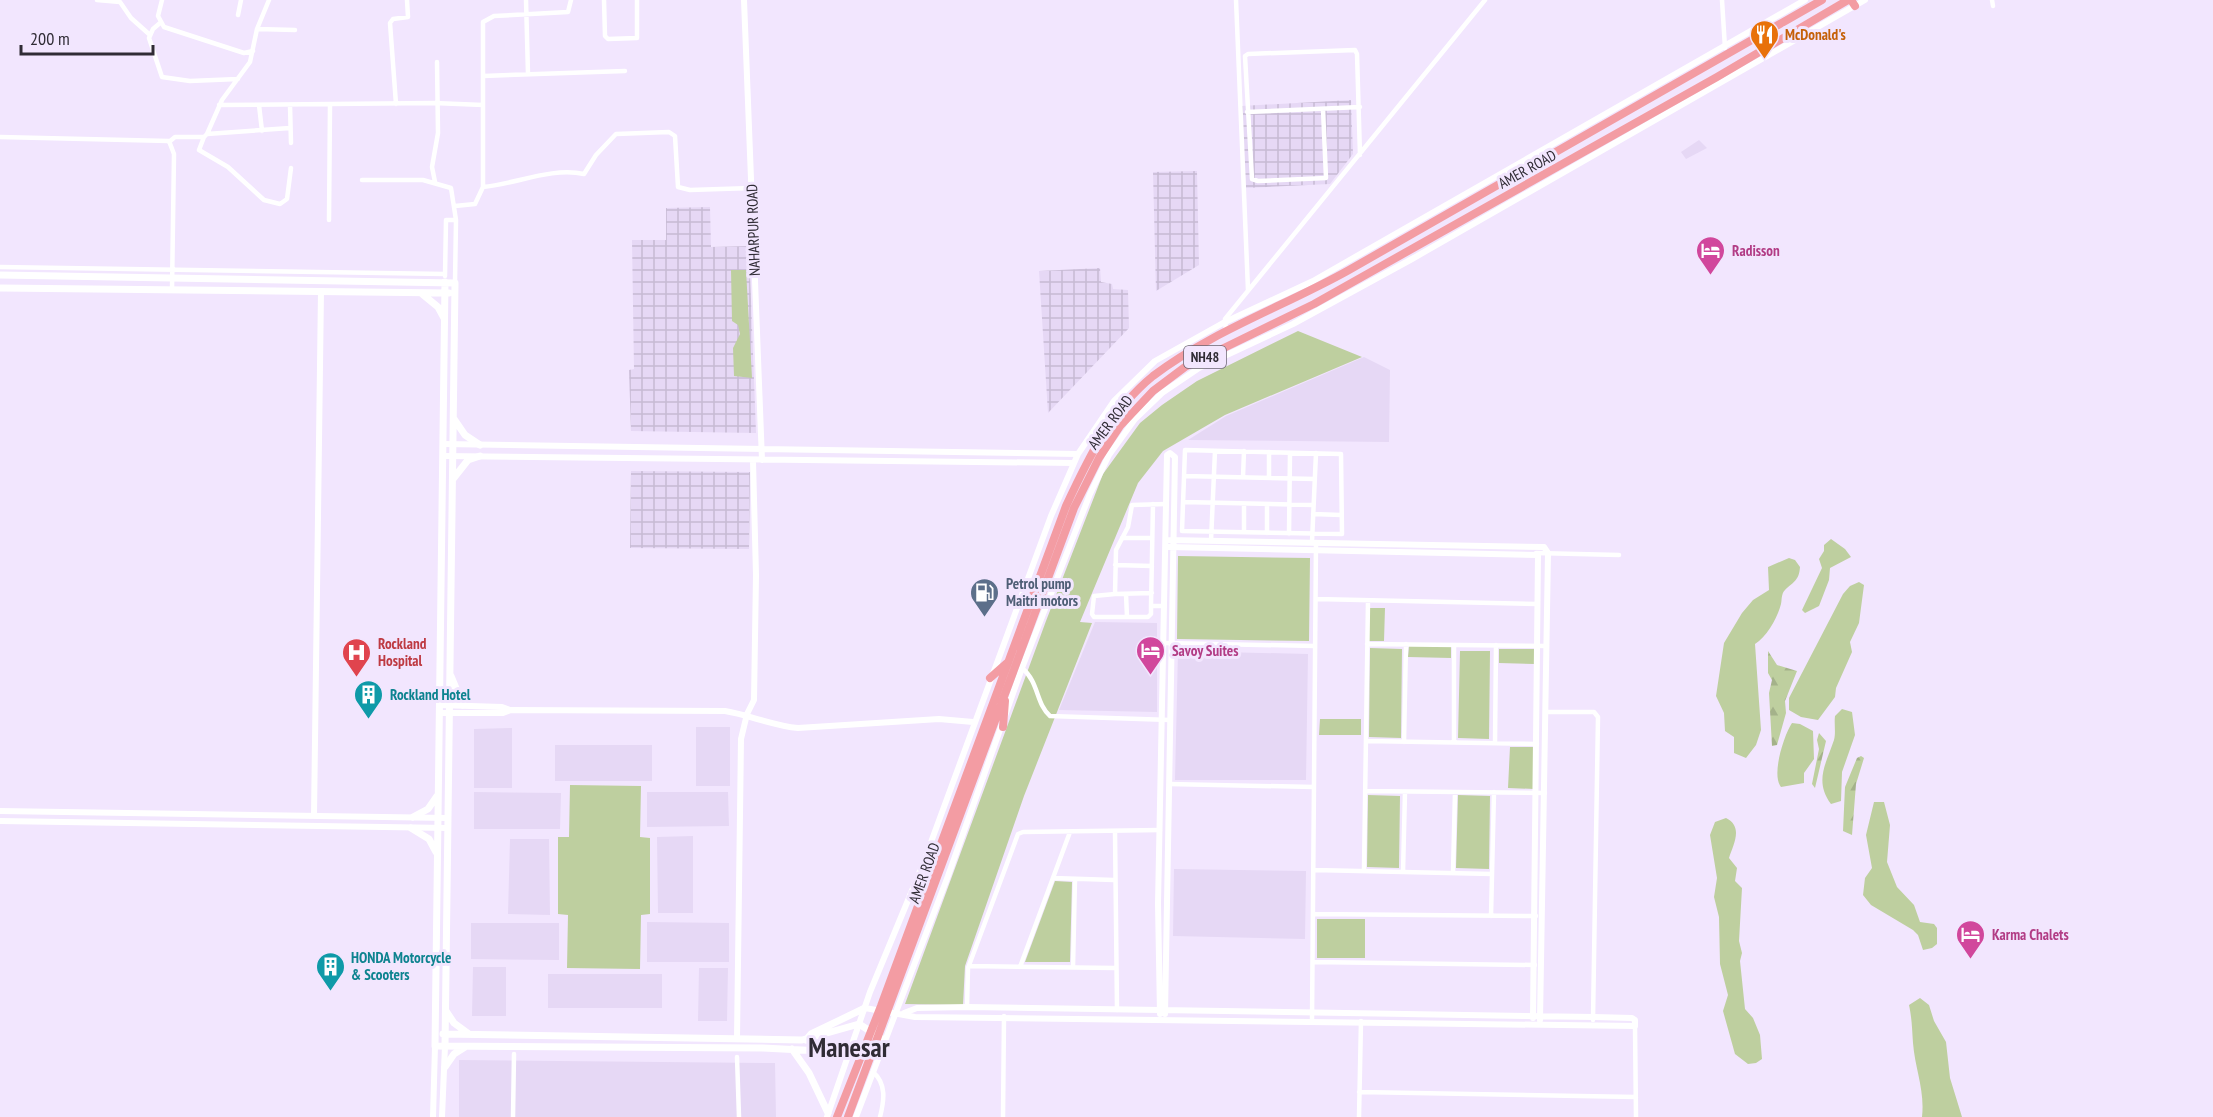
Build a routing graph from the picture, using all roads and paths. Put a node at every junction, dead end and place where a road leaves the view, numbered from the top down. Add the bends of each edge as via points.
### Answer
1 (97, 0) edge
2 (162, 0) edge
3 (242, 0) edge
4 (269, 0) edge
5 (407, 0) edge
6 (526, 0) edge
7 (571, 0) edge
8 (604, 0) edge
9 (637, 0) edge
10 (744, 0) edge
11 (1236, 0) edge
12 (1485, 0) edge
13 (1722, 0) edge
14 (1805, 0) edge
15 (1822, 0) edge
16 (1865, 0) edge
17 (1851, 2) edge
18 (238, 15) dead end
19 (526, 15) junction
20 (160, 23) junction
21 (256, 29) junction
22 (295, 30) dead end
23 (150, 35) junction
24 (1726, 50) junction
25 (253, 51) junction
26 (437, 62) dead end
27 (625, 71) dead end
28 (528, 74) junction
29 (483, 76) junction
30 (238, 79) junction
31 (438, 103) junction
32 (396, 104) junction
33 (219, 105) junction
34 (259, 105) junction
35 (291, 105) junction
36 (330, 105) junction
37 (483, 105) junction
38 (1359, 107) junction
39 (1323, 109) junction
40 (1247, 112) junction
41 (290, 128) junction
42 (262, 131) junction
43 (205, 135) junction
44 (0, 137) edge
45 (169, 142) junction
46 (291, 143) dead end
47 (1360, 155) junction
48 (291, 168) dead end
49 (362, 180) dead end
50 (435, 182) junction
51 (483, 187) junction
52 (752, 188) junction
53 (455, 206) junction
54 (329, 220) dead end
55 (456, 220) junction
56 (1367, 255) junction
57 (0, 267) edge
58 (172, 274) junction
59 (0, 275) edge
60 (445, 278) junction
61 (456, 283) junction
62 (0, 288) edge
63 (172, 290) junction
64 (1248, 290) junction
65 (321, 291) junction
66 (419, 292) junction
67 (445, 292) junction
68 (455, 293) junction
69 (1248, 312) junction
70 (445, 320) junction
71 (1251, 320) junction
72 (1224, 323) junction
73 (1281, 325) junction
74 (1226, 332) junction
75 (453, 416) junction
76 (443, 444) junction
77 (453, 445) junction
78 (480, 445) junction
79 (761, 448) junction
80 (1215, 450) junction
81 (1244, 451) junction
82 (1269, 452) junction
83 (1290, 453) junction
84 (1316, 453) junction
85 (1078, 454) junction
86 (453, 455) junction
87 (443, 456) junction
88 (480, 456) junction
89 (762, 460) junction
90 (753, 461) junction
91 (1074, 463) junction
92 (1184, 476) junction
93 (1215, 477) junction
94 (1243, 477) junction
95 (1269, 477) junction
96 (1290, 478) junction
97 (1315, 479) junction
98 (452, 480) junction
99 (1183, 502) junction
100 (1153, 504) junction
101 (1166, 504) junction
102 (1214, 504) junction
103 (1244, 504) junction
104 (1267, 504) junction
105 (1289, 504) junction
106 (1313, 505) junction
107 (1313, 514) junction
108 (1341, 515) junction
109 (1212, 532) junction
110 (1244, 532) junction
111 (1267, 533) junction
112 (1290, 534) junction
113 (1312, 534) junction
114 (1122, 538) junction
115 (1152, 538) junction
116 (1211, 541) junction
117 (1165, 544) junction
118 (1172, 544) junction
119 (1315, 545) junction
120 (1536, 553) junction
121 (1548, 553) junction
122 (1619, 555) dead end
123 (1115, 566) junction
124 (1152, 566) junction
125 (1152, 593) junction
126 (1114, 594) junction
127 (1126, 594) junction
128 (1316, 599) junction
129 (1368, 601) junction
130 (1540, 604) junction
131 (1151, 606) junction
132 (1164, 606) junction
133 (1126, 617) junction
134 (1167, 643) junction
135 (1367, 644) junction
136 (1406, 644) junction
137 (1454, 645) junction
138 (1496, 645) junction
139 (1316, 646) junction
140 (1539, 646) junction
141 (1547, 646) junction
142 (1008, 662) junction
143 (1022, 668) junction
144 (449, 671) junction
145 (990, 678) junction
146 (1005, 690) junction
147 (463, 705) junction
148 (439, 709) junction
149 (449, 709) junction
150 (511, 710) junction
151 (1546, 712) junction
152 (747, 714) junction
153 (1166, 720) junction
154 (973, 722) junction
155 (1003, 727) junction
156 (1366, 741) junction
157 (1404, 742) junction
158 (1454, 742) junction
159 (1494, 743) junction
160 (1538, 744) junction
161 (1169, 784) junction
162 (1314, 787) junction
163 (1365, 791) junction
164 (438, 792) junction
165 (1405, 792) junction
166 (1455, 792) junction
167 (1494, 792) junction
168 (1537, 793) junction
169 (1545, 793) junction
170 (0, 811) edge
171 (314, 816) junction
172 (412, 817) junction
173 (437, 818) junction
174 (448, 818) junction
175 (0, 821) edge
176 (411, 828) junction
177 (437, 828) junction
178 (448, 828) junction
179 (1160, 830) junction
180 (1115, 831) junction
181 (1070, 832) junction
182 (437, 854) junction
183 (1314, 870) junction
184 (1364, 871) junction
185 (1403, 872) junction
186 (1453, 873) junction
187 (1492, 874) junction
188 (1053, 878) junction
189 (1075, 879) junction
190 (1114, 880) junction
191 (1313, 914) junction
192 (1491, 916) junction
193 (1536, 916) junction
194 (1313, 962) junction
195 (1535, 965) junction
196 (969, 966) junction
197 (1020, 967) junction
198 (1073, 968) junction
199 (1115, 968) junction
200 (967, 1007) junction
201 (445, 1008) junction
202 (866, 1008) junction
203 (888, 1008) junction
204 (1116, 1010) junction
205 (1162, 1010) junction
206 (904, 1013) junction
207 (1312, 1013) junction
208 (1004, 1016) junction
209 (1537, 1016) junction
210 (1594, 1017) junction
211 (1163, 1020) junction
212 (1312, 1021) junction
213 (1361, 1021) junction
214 (859, 1024) junction
215 (1536, 1025) junction
216 (1593, 1025) junction
217 (1635, 1026) junction
218 (445, 1034) junction
219 (434, 1035) junction
220 (470, 1035) junction
221 (510, 1035) junction
222 (737, 1038) junction
223 (806, 1040) junction
224 (884, 1040) junction
225 (435, 1046) junction
226 (445, 1046) junction
227 (468, 1046) junction
228 (510, 1046) junction
229 (792, 1049) junction
230 (849, 1052) junction
231 (514, 1054) dead end
232 (880, 1054) junction
233 (737, 1057) dead end
234 (445, 1067) junction
235 (873, 1072) junction
236 (1359, 1092) junction
237 (1636, 1096) junction
238 (828, 1115) edge
239 (433, 1117) edge
240 (442, 1117) edge
241 (513, 1117) edge
242 (739, 1117) edge
243 (837, 1117) edge
244 (848, 1117) edge
245 (856, 1117) edge
246 (880, 1117) edge
247 (1003, 1117) edge
248 (1359, 1117) edge
249 (1636, 1117) edge

1 - 23 street via 120,2
2 - 20 street
3 - 18 street
4 - 21 street
5 - 32 street via 408,17 390,23
6 - 19 street
7 - 19 street via 568,12
8 - 9 street via 608,39 637,38
10 - 52 street, NAHARPUR ROAD
11 - 64 street
12 - 47 street
13 - 24 street
14 - 24 street
15 - 24 highway, AMER ROAD / NH48
16 - 17 street
17 - 73 highway, AMER ROAD / NH48
19 - 28 street
19 - 29 street via 494,16 483,22
20 - 23 street
20 - 25 street via 244,53
21 - 22 street
21 - 25 street
23 - 30 street via 164,79
24 - 56 highway, AMER ROAD / NH48
25 - 30 street
26 - 31 street
27 - 28 street
28 - 29 street
29 - 37 street
30 - 33 street
31 - 32 street
31 - 37 street
31 - 50 street via 432,167
32 - 36 street
33 - 34 street
33 - 43 street
34 - 35 street
34 - 42 street
35 - 36 street
35 - 41 street
36 - 54 street
37 - 51 street
38 - 39 street
38 - 40 street via 1356,52 1328,50 1246,55
38 - 47 street
39 - 40 street
39 - 40 street via 1327,176 1299,180 1252,179
41 - 42 street
41 - 46 street
42 - 43 street
43 - 45 street via 175,137
43 - 48 street via 199,150 228,166 268,202 280,204 287,199
44 - 45 street
45 - 58 street via 174,154
47 - 64 street
49 - 50 street
50 - 53 street via 451,188
51 - 52 street via 541,175 584,174 613,136 669,132 675,136 678,187
51 - 53 street via 475,204
52 - 79 street, NAHARPUR ROAD
53 - 55 street
55 - 60 street via 446,220
55 - 61 street
56 - 69 street
56 - 71 highway, AMER ROAD / NH48 via 1307,294
57 - 58 street
58 - 59 main road
58 - 60 main road
58 - 63 street
60 - 61 main road
60 - 67 main road
61 - 68 main road
62 - 63 main road
63 - 65 main road
64 - 72 street
65 - 66 main road
65 - 171 street
66 - 67 main road
66 - 70 main road via 438,307
67 - 68 main road
67 - 70 main road
68 - 75 main road
69 - 71 highway
69 - 72 street
70 - 76 main road
71 - 74 highway, AMER ROAD / NH48
72 - 74 street
72 - 85 street via 1155,361 1133,380 1097,423
73 - 143 street via 1177,382 1147,406 1127,429 1096,480
73 - 146 highway, AMER ROAD / NH48 via 1185,367 1153,391 1120,426 1074,508
74 - 142 highway, AMER ROAD / NH48 via 1152,377 1109,424 1066,506
75 - 77 main road
75 - 78 main road via 465,435
76 - 77 street
76 - 87 main road
77 - 78 street
77 - 86 main road
78 - 79 street
79 - 85 street
79 - 89 street, NAHARPUR ROAD
80 - 81 street
80 - 92 street via 1185,450
80 - 93 street
81 - 82 street
81 - 94 street
82 - 83 street
82 - 95 street
83 - 84 street
83 - 96 street
84 - 97 street
84 - 108 street via 1342,456
85 - 91 street
86 - 87 street
86 - 88 street
86 - 98 main road
87 - 148 main road
88 - 90 street
88 - 98 main road via 468,460
89 - 90 street
89 - 91 street
90 - 152 street via 754,700
91 - 145 street
92 - 93 street
92 - 99 street
93 - 94 street
93 - 102 street
94 - 95 street
95 - 96 street
96 - 97 street
96 - 105 street
97 - 106 street
98 - 144 main road
99 - 102 street
99 - 109 street via 1182,531
100 - 101 street
100 - 114 street via 1132,505
100 - 115 street
101 - 117 street
101 - 118 street via 1170,453 1174,457
102 - 103 street
102 - 109 street
103 - 104 street
103 - 110 street
104 - 105 street
104 - 111 street
105 - 106 street
105 - 112 street
106 - 107 street
107 - 108 street
107 - 113 street
108 - 113 street via 1341,535
109 - 110 street
109 - 116 street
110 - 111 street
111 - 112 street
112 - 113 street
113 - 119 street
114 - 115 street
114 - 123 street
115 - 124 street
116 - 118 street
116 - 119 street
117 - 118 street
117 - 132 street
118 - 119 street
118 - 134 street
119 - 120 street
119 - 121 street via 1540,546
119 - 128 street
120 - 121 street
120 - 130 street
121 - 122 street
121 - 141 street
123 - 124 street
123 - 126 street
124 - 125 street
125 - 127 street
125 - 131 street
126 - 127 street
126 - 133 street via 1094,596 1093,616
127 - 133 street
128 - 129 street
128 - 139 street
129 - 130 street
129 - 135 street
130 - 140 street
131 - 132 street
131 - 133 street via 1148,617
132 - 134 street
134 - 139 street
134 - 153 street
135 - 136 street
135 - 156 street
136 - 137 street
136 - 157 street
137 - 138 street
137 - 158 street
138 - 140 street
138 - 159 street
139 - 162 street
140 - 141 street
140 - 160 street
141 - 151 street
142 - 145 highway
142 - 203 highway, AMER ROAD / NH48
143 - 153 street via 1032,677 1050,716
143 - 155 street
144 - 147 main road
144 - 149 main road
145 - 154 street
146 - 155 highway
146 - 203 highway, AMER ROAD / NH48
147 - 149 street
147 - 150 street
148 - 149 street
148 - 164 main road
149 - 150 street via 503,713
149 - 174 main road
150 - 152 street
151 - 169 street
151 - 210 street via 1594,712 1598,717
152 - 154 street via 798,728 939,719
152 - 222 street via 741,739
153 - 161 street
153 - 179 street
154 - 202 street
155 - 203 street via 948,876
156 - 157 street
156 - 163 street
157 - 158 street
158 - 159 street
159 - 160 street
160 - 168 street
161 - 162 street
161 - 205 street
162 - 183 street
163 - 165 street
163 - 184 street
164 - 172 main road via 432,804
164 - 173 main road
165 - 166 street
165 - 185 street
166 - 167 street
166 - 186 street
167 - 168 street
167 - 187 street
168 - 169 street
168 - 193 street
169 - 209 street
170 - 171 street
171 - 172 street
172 - 173 street
173 - 174 street
173 - 177 main road
174 - 178 main road
175 - 176 street
176 - 177 street
176 - 182 main road via 429,839
177 - 178 street
177 - 182 main road
178 - 201 main road
179 - 180 street
179 - 205 street
180 - 181 street
180 - 190 street
181 - 188 street
181 - 196 street via 1018,834
182 - 219 main road
183 - 184 street
183 - 191 street
184 - 185 street
185 - 186 street
186 - 187 street
187 - 192 street
188 - 189 street
188 - 197 street
189 - 190 street
189 - 198 street
190 - 199 street
191 - 192 street
191 - 194 street
192 - 193 street
193 - 195 street
194 - 195 street
194 - 207 street
195 - 209 street
196 - 197 street
196 - 200 street
197 - 198 street
198 - 199 street
199 - 204 street
200 - 204 street
200 - 206 street via 917,1008
201 - 218 main road
201 - 220 main road via 454,1023
202 - 203 street
202 - 214 street
202 - 223 main road
203 - 206 street
203 - 224 street
203 - 243 highway, AMER ROAD / NH48 via 860,1060
203 - 244 highway, AMER ROAD / NH48
204 - 205 street
205 - 207 street
205 - 211 street
206 - 208 street via 915,1017
207 - 209 street
207 - 212 street
208 - 211 street
208 - 247 street
209 - 210 street
209 - 215 street
210 - 216 street
210 - 217 street via 1632,1018
211 - 212 street
212 - 213 street
213 - 215 street
213 - 236 street
214 - 223 main road
214 - 224 main road
214 - 230 street
215 - 216 street
216 - 217 street
217 - 237 street
218 - 219 main road
218 - 220 main road
218 - 226 main road
219 - 225 main road
220 - 221 main road
221 - 222 main road
221 - 228 main road
222 - 223 main road
224 - 232 street
225 - 226 main road
225 - 239 street
226 - 227 main road
226 - 234 street
227 - 228 main road
227 - 234 main road via 454,1054
228 - 229 main road
229 - 230 main road
229 - 238 main road via 809,1073
230 - 232 main road
230 - 238 street
231 - 241 street
232 - 235 street
233 - 242 street
234 - 240 street
235 - 245 street
235 - 246 street via 883,1089
236 - 237 street
236 - 248 street
237 - 249 street

